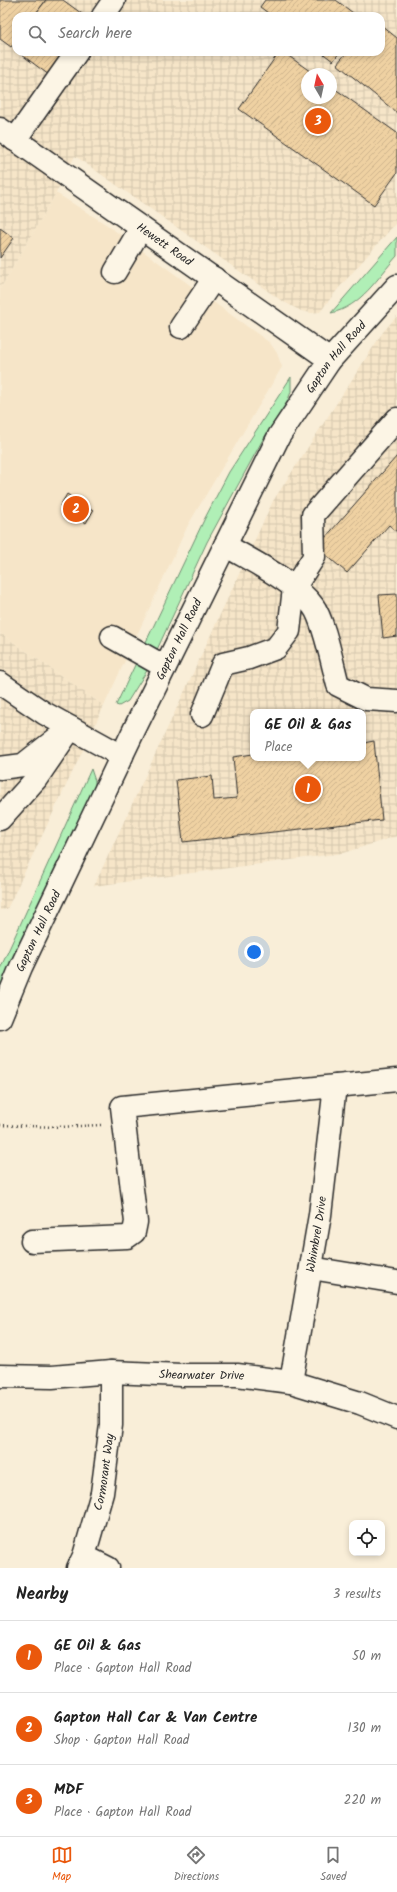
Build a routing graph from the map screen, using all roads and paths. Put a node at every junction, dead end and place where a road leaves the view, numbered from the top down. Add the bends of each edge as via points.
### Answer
1 (114, 0) edge
2 (105, 12) edge
3 (74, 56) edge
4 (8, 134) edge
5 (141, 228) junction
6 (115, 272) dead end
7 (214, 278) junction
8 (397, 286) edge
9 (181, 328) dead end
10 (330, 360) junction
11 (397, 419) edge
12 (225, 546) junction
13 (294, 588) junction
14 (112, 637) dead end
15 (165, 668) junction
16 (0, 683) edge
17 (397, 701) edge
18 (202, 715) dead end
19 (72, 728) junction
20 (122, 756) junction
21 (0, 768) edge
22 (0, 819) edge
23 (0, 1018) edge
24 (397, 1080) edge
25 (335, 1086) junction
26 (122, 1107) junction
27 (0, 1125) edge
28 (32, 1241) dead end
29 (311, 1268) junction
30 (397, 1282) edge
31 (111, 1372) junction
32 (0, 1376) edge
33 (291, 1382) junction
34 (397, 1418) edge
35 (81, 1562) edge
36 (108, 1568) edge

1 - 2 street
3 - 4 street
4 - 5 street, Hewett Road
5 - 6 street
5 - 7 street, Hewett Road
7 - 9 street
7 - 10 street, Hewett Road
8 - 10 street, Gapton Hall Road
10 - 12 street, Gapton Hall Road via 279,436
11 - 13 street via 313,516 314,557
12 - 13 street
12 - 15 street, Gapton Hall Road
13 - 17 street via 314,607 338,685 366,699
13 - 18 street via 289,631 276,648 223,664
14 - 15 street
15 - 20 street, Gapton Hall Road
16 - 19 street via 44,713
19 - 20 street
19 - 21 street via 23,765
19 - 22 street via 36,779
20 - 23 street, Gapton Hall Road via 21,967
24 - 25 street
25 - 26 street
25 - 29 street, Whimbrel Drive
26 - 27 path via 101,1110 102,1125
26 - 28 street via 136,1222 134,1232 127,1237
29 - 30 street
29 - 33 street, Whimbrel Drive
31 - 32 street, Shearwater Drive via 52,1377
31 - 33 street, Shearwater Drive via 237,1375
31 - 35 street, Cormorant Way via 111,1425 102,1493
33 - 34 street, Shearwater Drive via 360,1403
35 - 36 street

